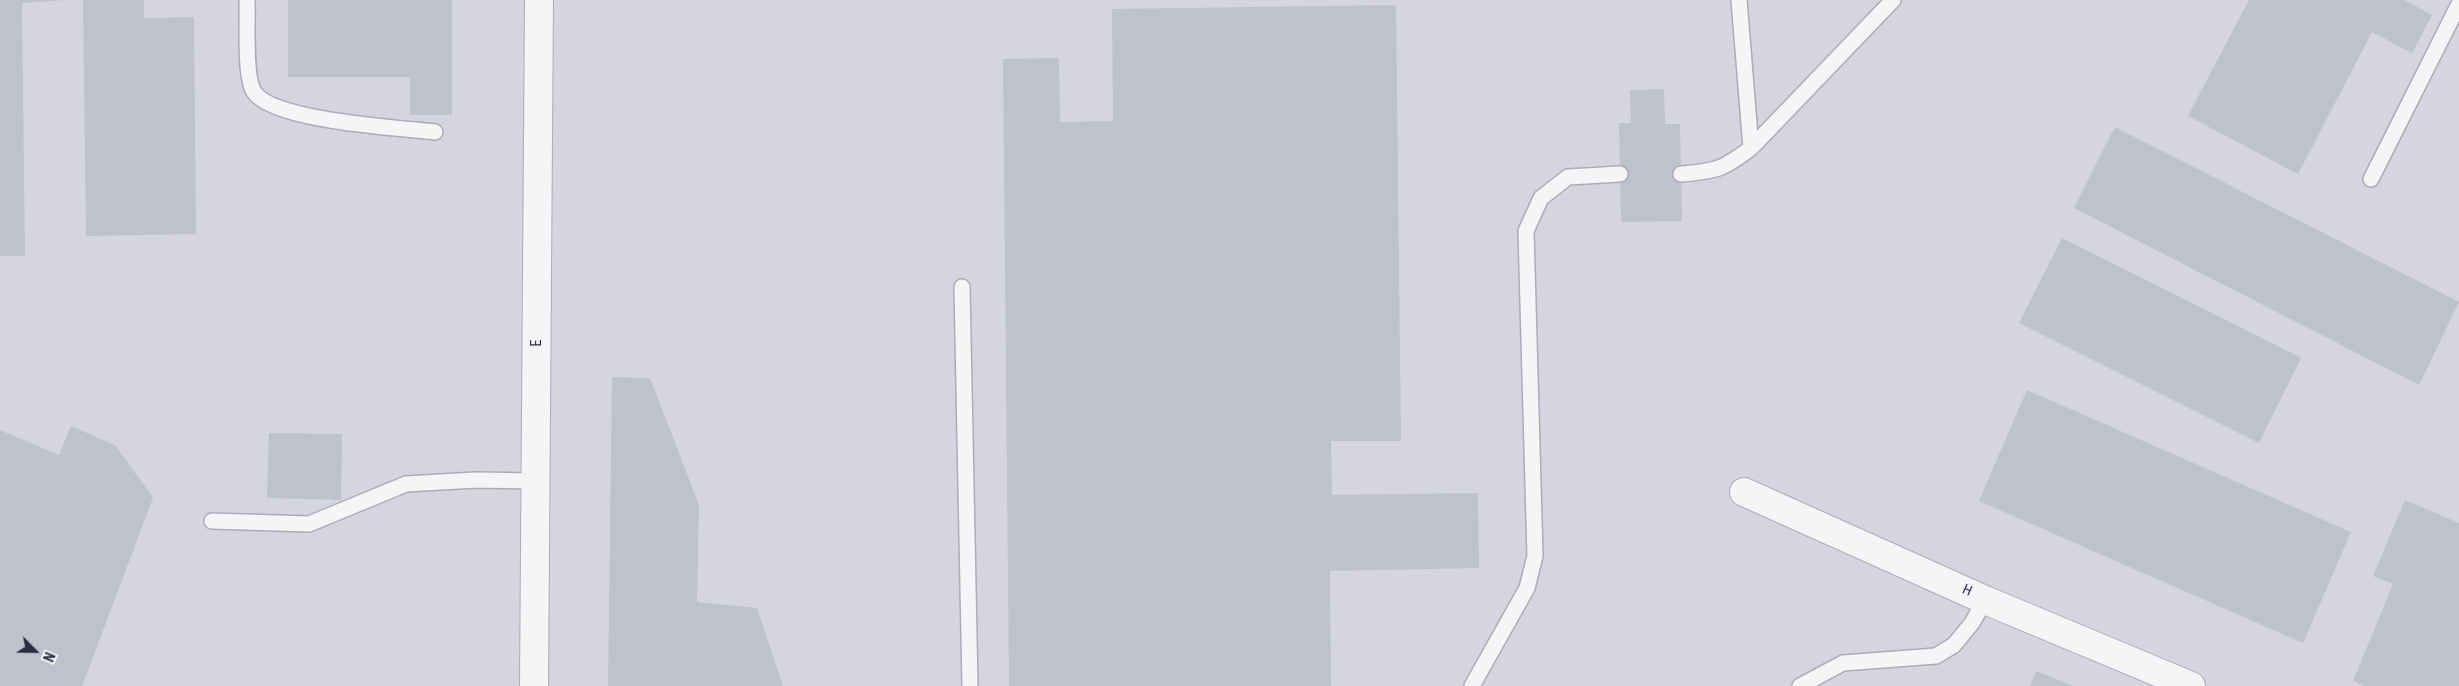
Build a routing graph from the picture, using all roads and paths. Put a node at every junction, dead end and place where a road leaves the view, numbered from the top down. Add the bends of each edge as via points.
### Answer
1 (247, 0) edge
2 (539, 0) edge
3 (1739, 0) edge
4 (1893, 0) edge
5 (2459, 4) edge
6 (435, 132) dead end
7 (1751, 148) junction
8 (1620, 174) dead end
9 (1681, 174) dead end
10 (2371, 179) dead end
11 (962, 287) dead end
12 (536, 481) junction
13 (1744, 492) dead end
14 (212, 521) dead end
15 (1985, 600) junction
16 (534, 686) edge
17 (970, 686) edge
18 (1472, 686) edge
19 (1800, 686) edge
20 (2191, 686) edge

1 - 6 lane via 249,74 254,91 268,104 323,119
2 - 12 street, Ε
3 - 7 lane
4 - 7 lane
5 - 10 lane
7 - 9 lane via 1715,171
8 - 18 lane via 1568,177 1541,198 1526,231 1535,556 1527,588
11 - 17 lane
12 - 14 lane via 406,484 308,524
12 - 16 street, Ε
13 - 15 street, Η
15 - 19 lane via 1954,645 1936,656 1843,663
15 - 20 street, Η

